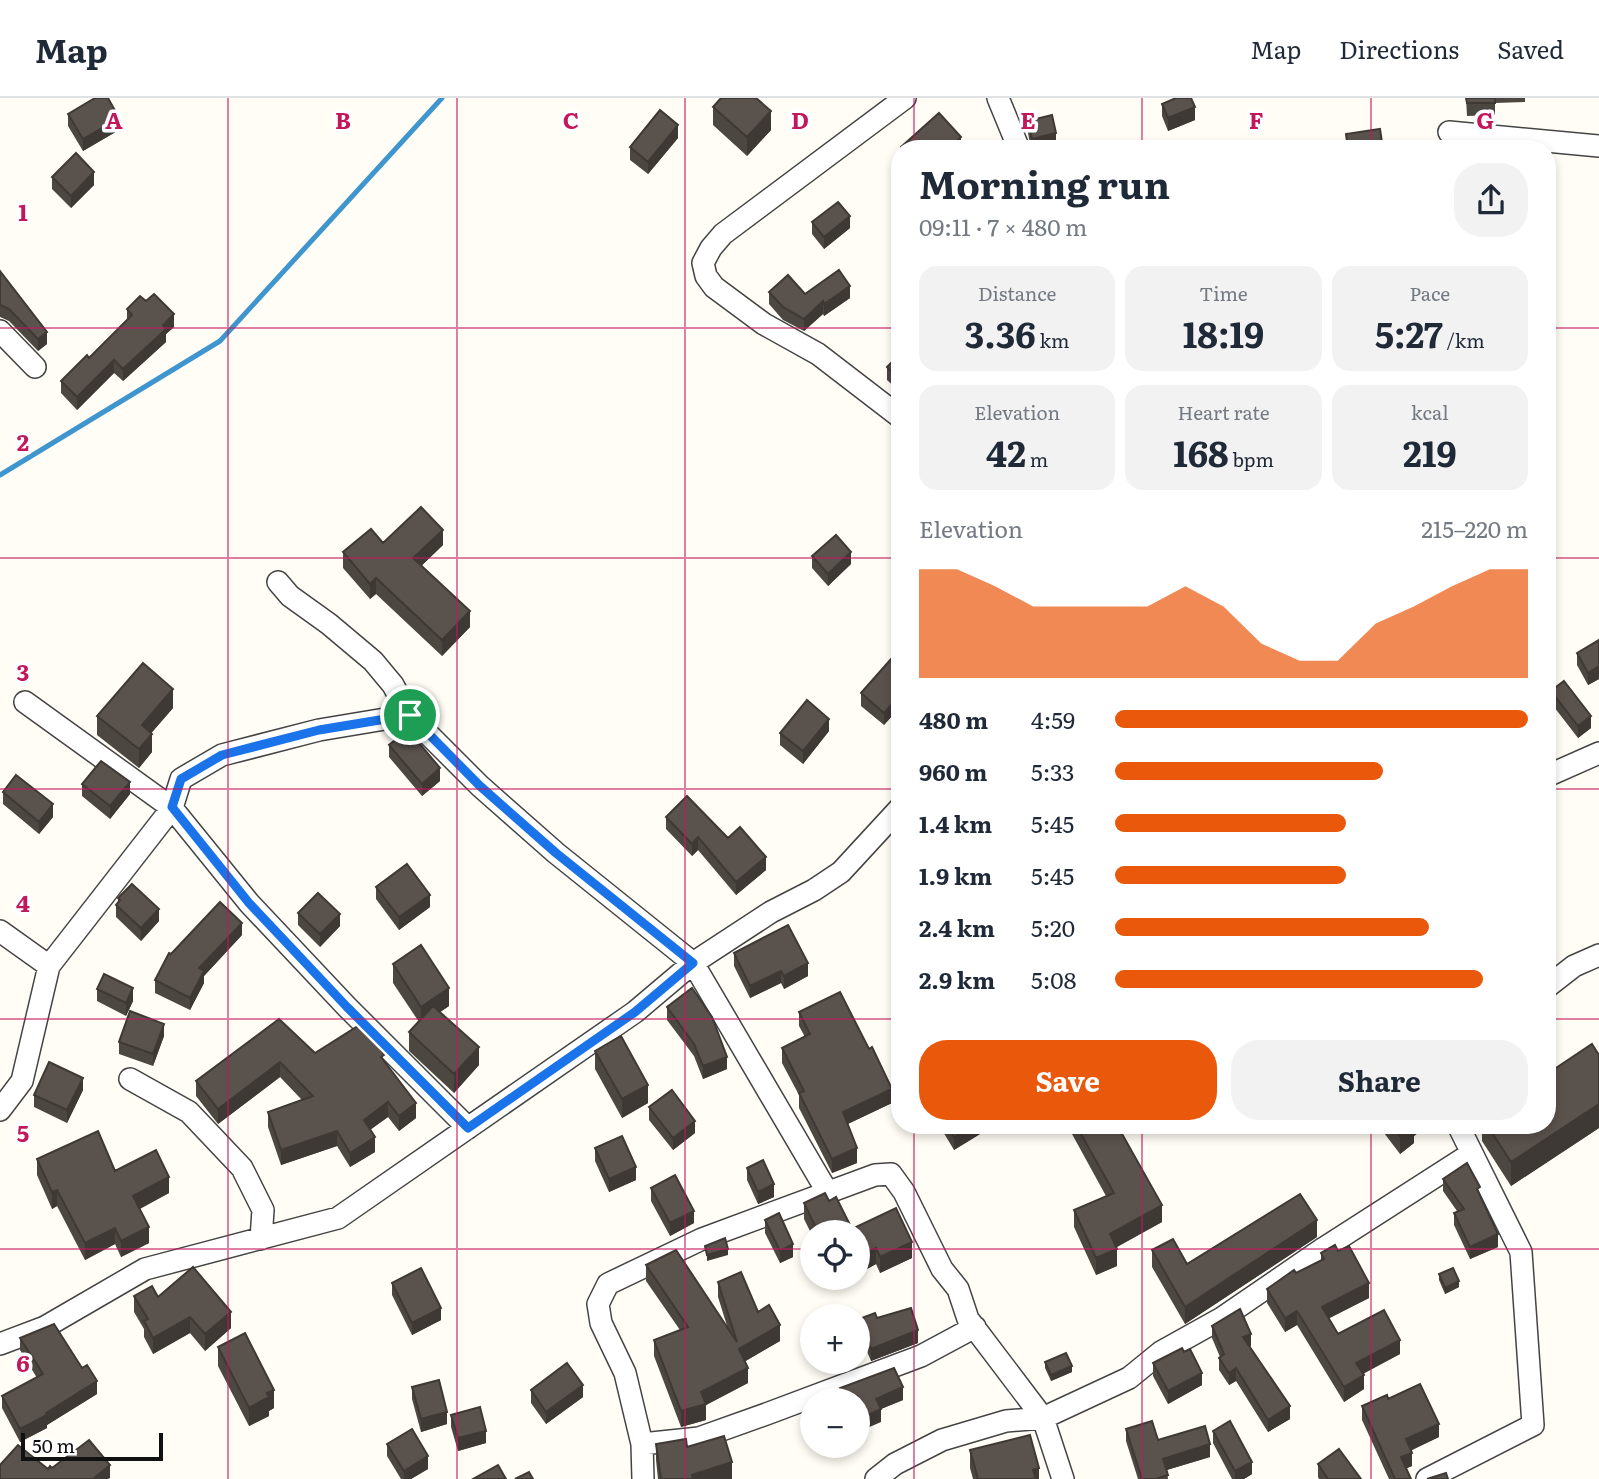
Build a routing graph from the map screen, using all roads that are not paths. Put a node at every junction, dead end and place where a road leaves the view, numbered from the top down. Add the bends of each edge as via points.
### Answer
1 (905, 98) edge
2 (998, 98) edge
3 (1449, 132) dead end
4 (1015, 140) edge
5 (1535, 140) edge
6 (1556, 142) edge
7 (1599, 146) edge
8 (0, 331) edge
9 (35, 367) dead end
10 (891, 409) edge
11 (278, 582) dead end
12 (25, 702) dead end
13 (410, 715) junction
14 (1599, 753) edge
15 (1556, 772) edge
16 (172, 807) junction
17 (891, 818) edge
18 (0, 931) edge
19 (1599, 955) edge
20 (693, 963) junction
21 (49, 966) junction
22 (1556, 980) edge
23 (130, 1079) dead end
24 (0, 1110) edge
25 (468, 1128) junction
26 (1462, 1134) edge
27 (1472, 1153) junction
28 (828, 1193) junction
29 (261, 1239) junction
30 (975, 1328) junction
31 (0, 1344) edge
32 (1042, 1418) junction
33 (642, 1444) junction
34 (643, 1479) edge
35 (876, 1479) edge
36 (1063, 1479) edge
37 (1427, 1479) edge

1 - 10 street via 723,234 704,263 714,287 764,324 818,354
2 - 4 street
3 - 5 street
6 - 7 street
8 - 9 street
11 - 13 street via 373,661 394,685
12 - 16 street
13 - 16 street via 319,730 222,755 181,779
13 - 20 street via 480,786 556,853
14 - 15 street
16 - 21 street
16 - 25 street via 249,903
17 - 20 street via 841,872
18 - 21 street
19 - 22 street
20 - 25 street via 635,1012
20 - 28 street
21 - 24 street via 22,1081
23 - 29 street via 189,1112 242,1168 262,1210
25 - 29 street via 338,1218
26 - 27 street
27 - 32 street via 1222,1318 1161,1352 1129,1378
27 - 37 street via 1521,1252 1533,1425
28 - 30 street via 875,1175 891,1174 942,1269 958,1289
28 - 33 street via 702,1239 608,1284 598,1304 601,1323 625,1373
29 - 31 street via 145,1269 45,1327
30 - 32 street
30 - 33 street via 922,1356 746,1421 699,1437
32 - 35 street via 1006,1421 942,1440
32 - 36 street
33 - 34 street

